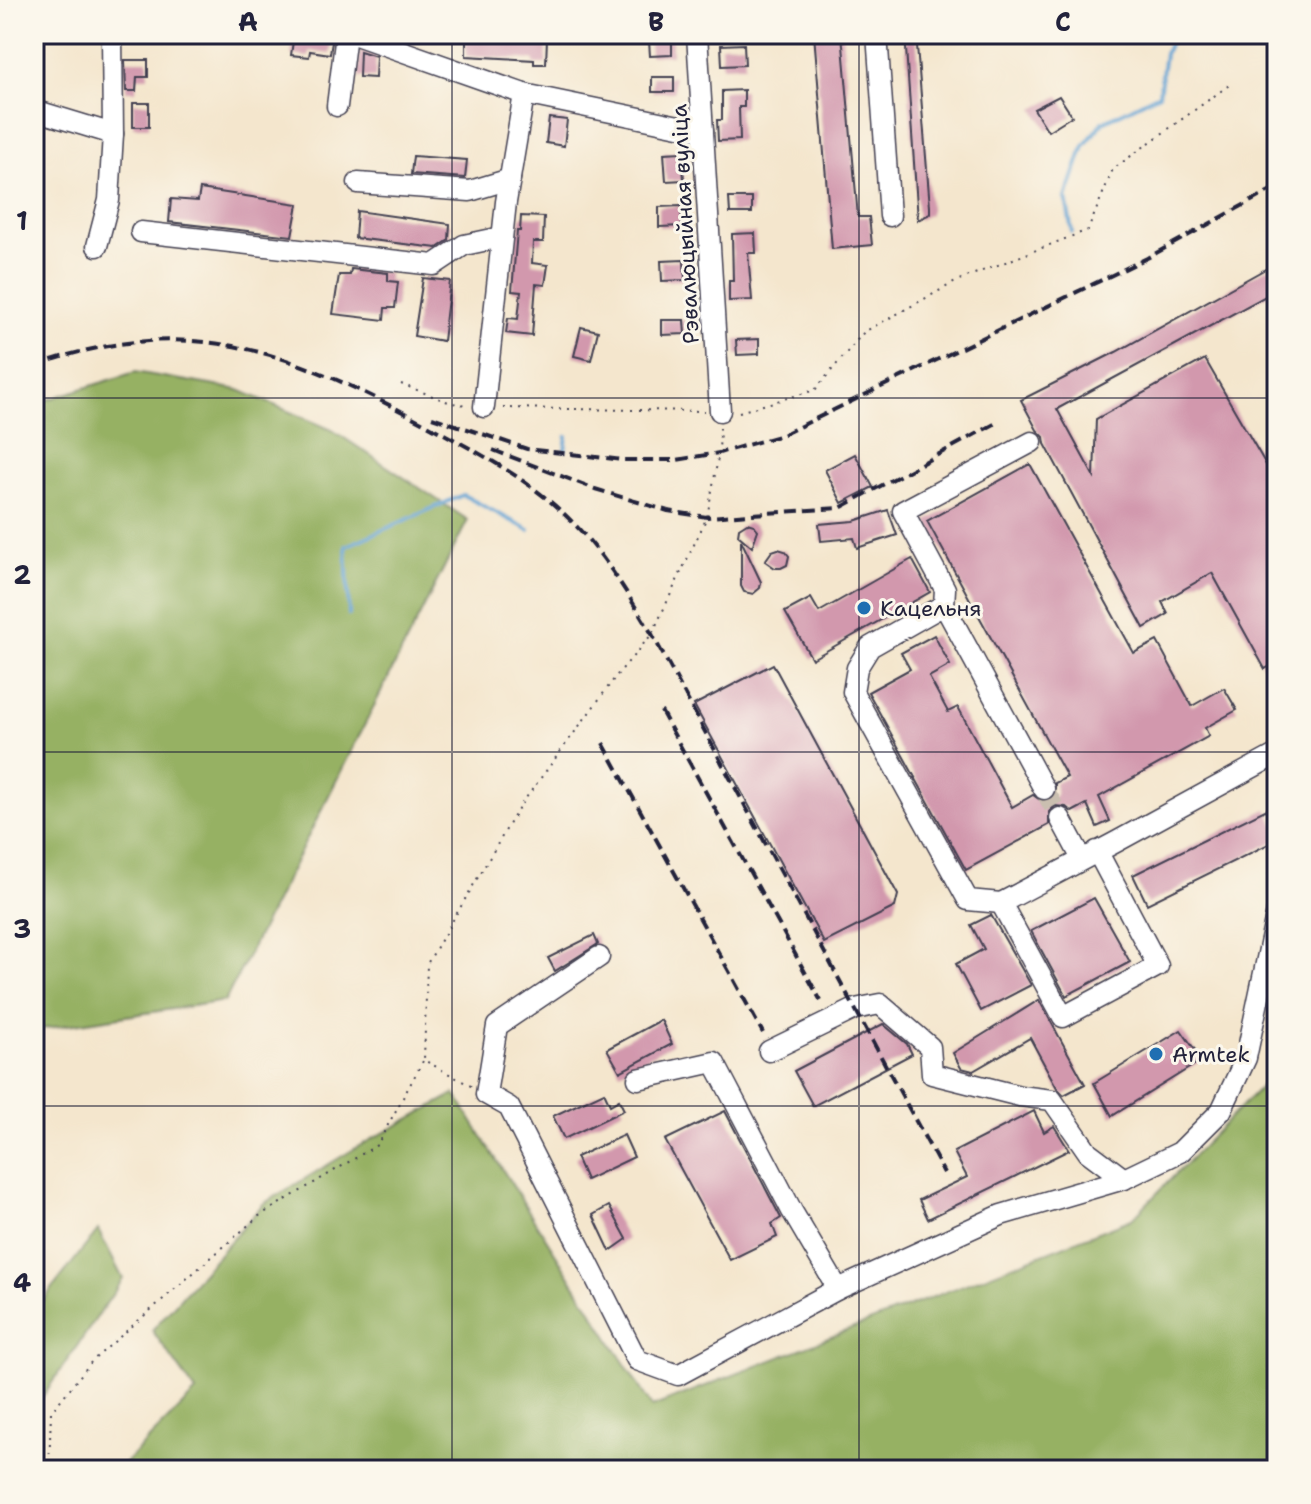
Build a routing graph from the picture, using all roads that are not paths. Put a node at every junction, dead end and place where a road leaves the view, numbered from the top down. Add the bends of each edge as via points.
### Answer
1 (112, 34) edge
2 (346, 34) edge
3 (353, 34) edge
4 (697, 34) edge
5 (877, 34) edge
6 (524, 94) junction
7 (337, 106) dead end
8 (34, 110) edge
9 (703, 131) junction
10 (113, 134) junction
11 (510, 179) junction
12 (358, 183) dead end
13 (890, 216) dead end
14 (141, 232) dead end
15 (502, 237) junction
16 (97, 246) dead end
17 (484, 407) road end
18 (720, 411) road end
19 (1032, 442) dead end
20 (944, 605) junction
21 (1277, 754) edge
22 (1044, 789) tunnel mouth
23 (1060, 818) tunnel mouth
24 (1089, 855) junction
25 (1001, 903) junction
26 (1277, 911) edge
27 (599, 957) dead end
28 (769, 1051) dead end
29 (638, 1079) dead end
30 (1124, 1179) junction
31 (838, 1289) junction

1 - 10 street
2 - 7 street
3 - 6 street
4 - 9 street, Рэвалюцыйная вуліца
5 - 13 street
6 - 9 street
6 - 11 street
8 - 10 street
9 - 18 street, Рэвалюцыйная вуліца
10 - 16 street via 109,200
11 - 12 street via 470,191
11 - 15 street
14 - 15 street via 434,265 464,245
15 - 17 street
19 - 20 street via 903,511 945,589
20 - 22 street
20 - 25 street via 870,647 857,668 853,692 968,900
21 - 24 street
23 - 24 street
24 - 25 street
24 - 25 street via 1158,966 1063,1017
26 - 30 street via 1246,1058 1221,1111 1180,1152
27 - 31 street via 497,1026 486,1094 509,1107 637,1360 678,1375
28 - 30 street via 855,1009 880,1004 930,1047 932,1074 1052,1100 1088,1152
29 - 31 street via 714,1062
30 - 31 street via 1001,1215

